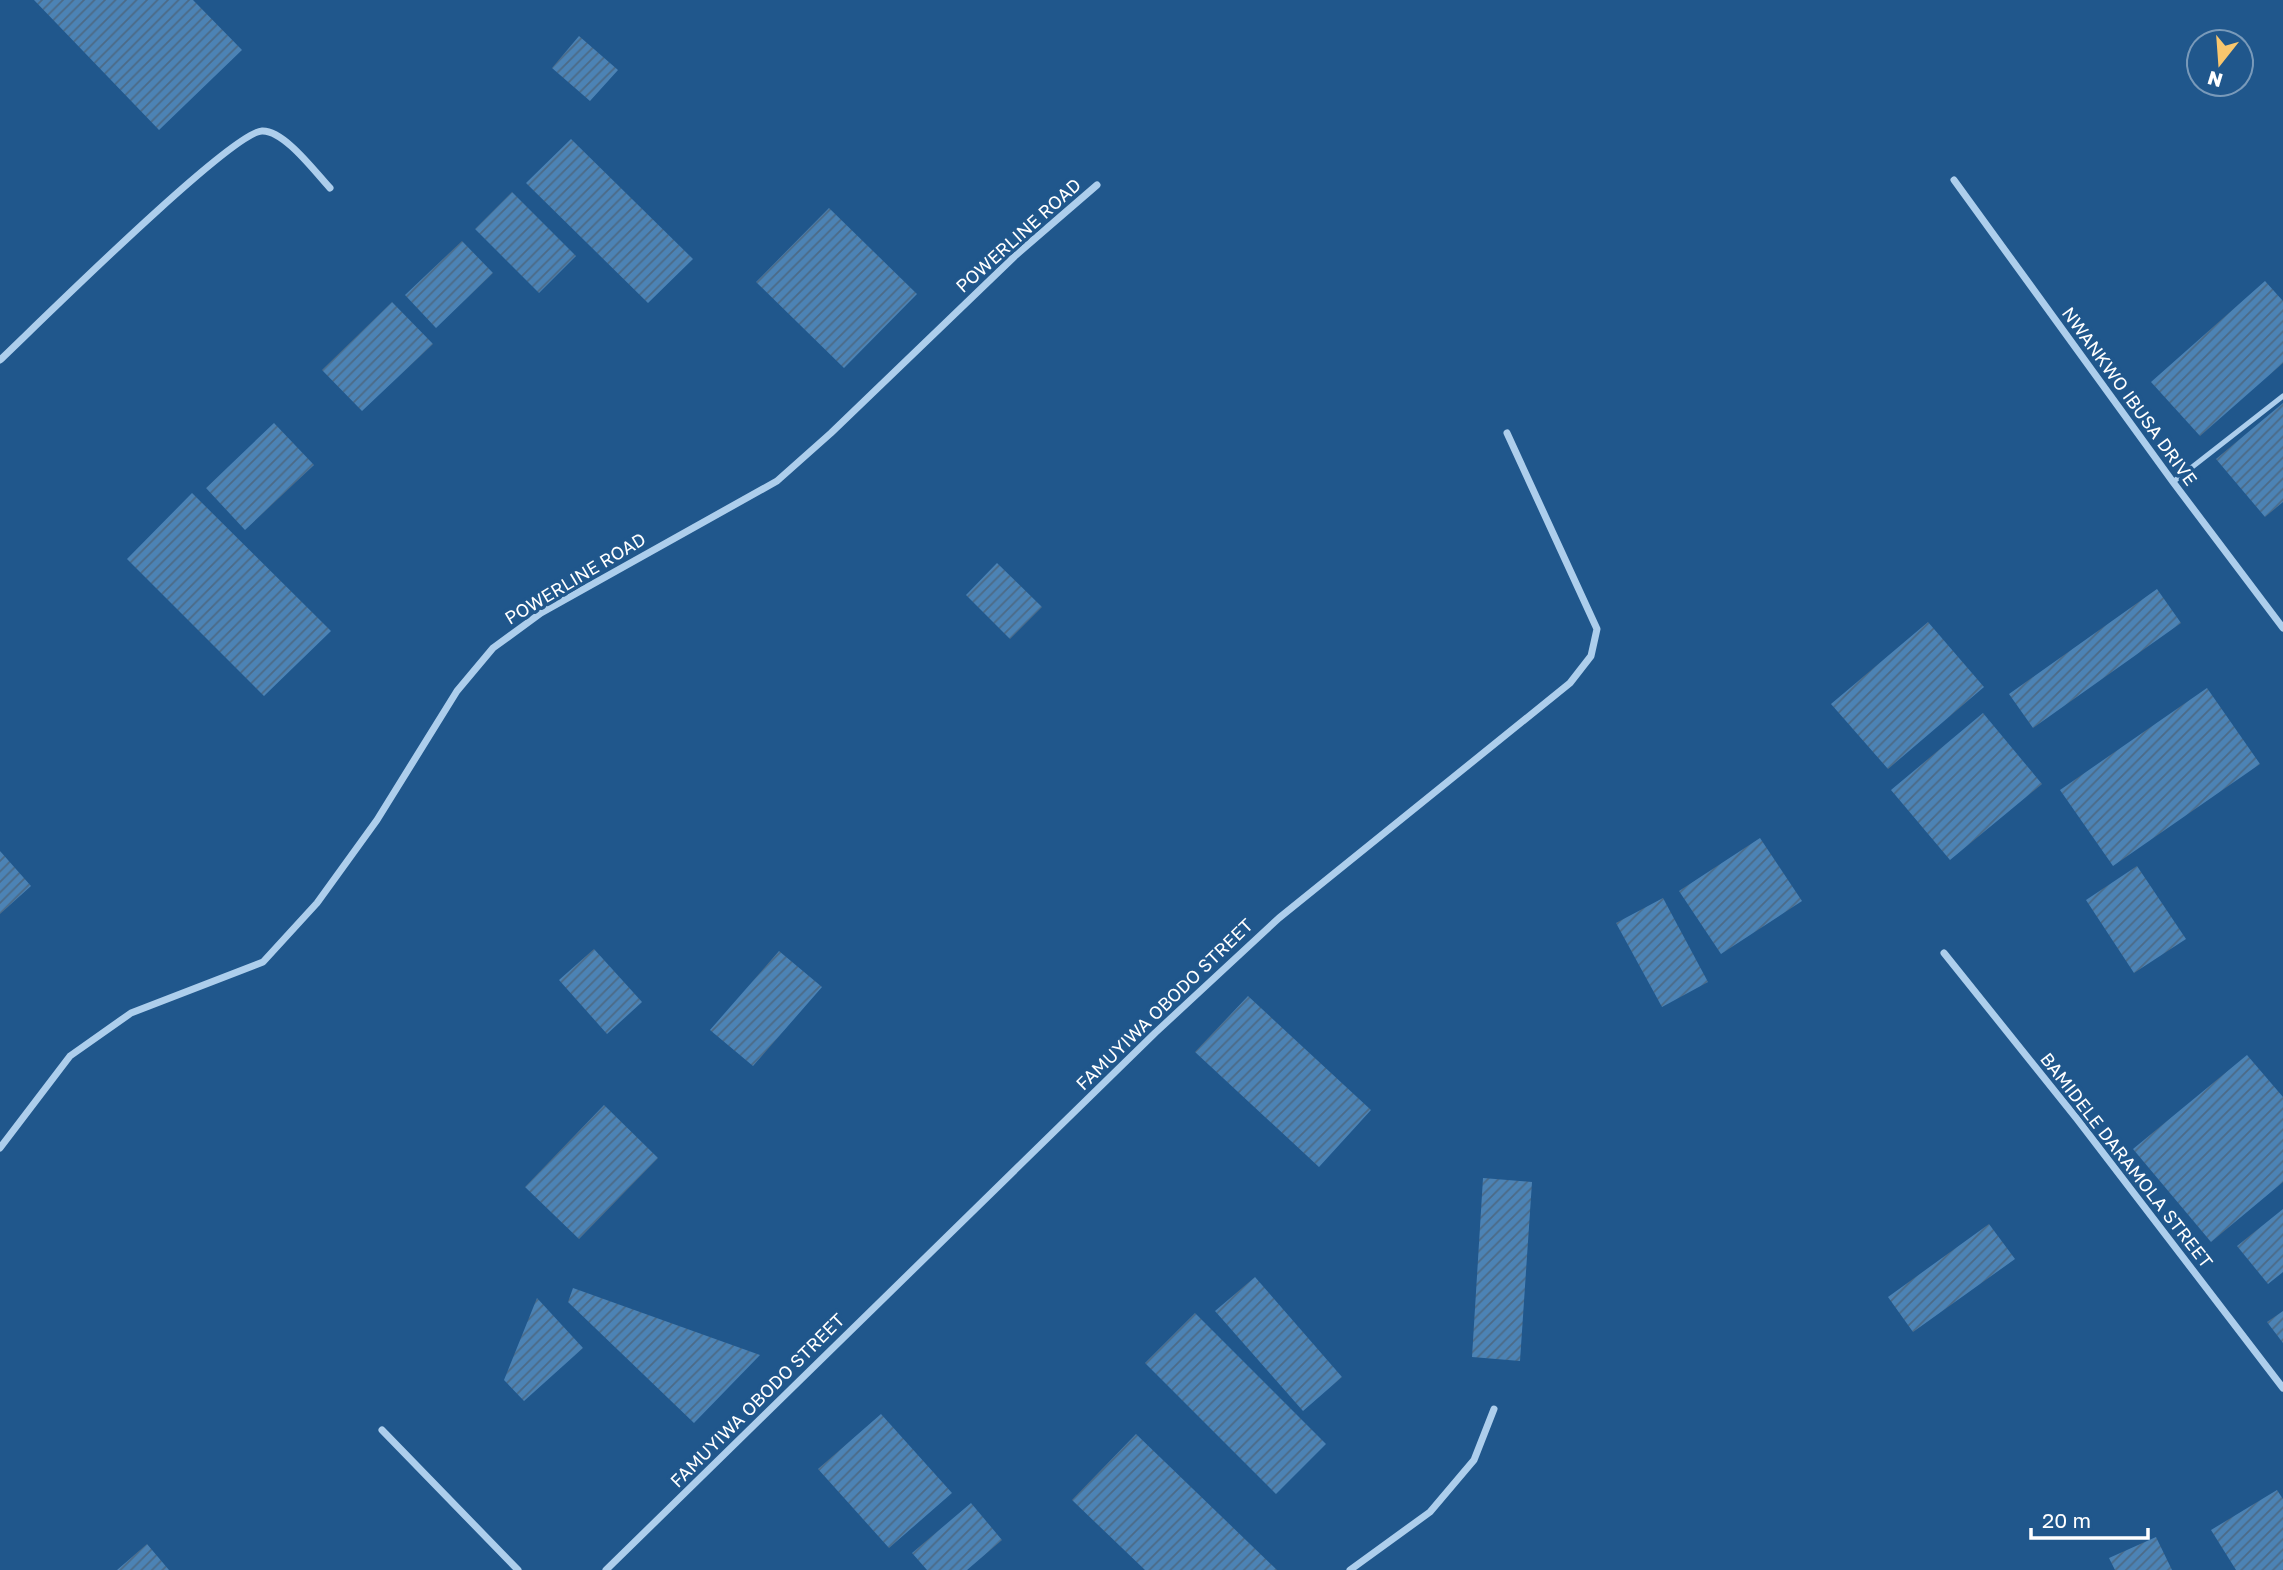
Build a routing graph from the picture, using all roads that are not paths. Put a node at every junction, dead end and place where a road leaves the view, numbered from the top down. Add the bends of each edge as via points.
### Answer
1 (1954, 180) dead end
2 (1097, 185) dead end
3 (330, 188) dead end
4 (0, 360) edge
5 (2283, 396) edge
6 (1507, 433) dead end
7 (2173, 482) junction
8 (2283, 628) edge
9 (1944, 953) dead end
10 (0, 1147) edge
11 (2283, 1388) edge
12 (1494, 1409) dead end
13 (382, 1430) dead end
14 (518, 1570) edge
15 (606, 1570) edge
16 (1350, 1570) edge

1 - 7 street, NWANKWO IBUSA DRIVE
2 - 10 street, POWERLINE ROAD via 777,481 541,613 494,648 457,691 377,820 317,903 263,962 131,1013 70,1056
3 - 4 street via 280,135 262,131 246,136 173,197
5 - 7 lane
6 - 15 street, FAMUYIWA OBODO STREET via 1597,629 1591,656 1570,683 1279,918 1154,1033
7 - 8 street, NWANKWO IBUSA DRIVE
9 - 11 street, BAMIDELE DARAMOLA STREET
12 - 16 street via 1474,1460 1430,1512
13 - 14 street

